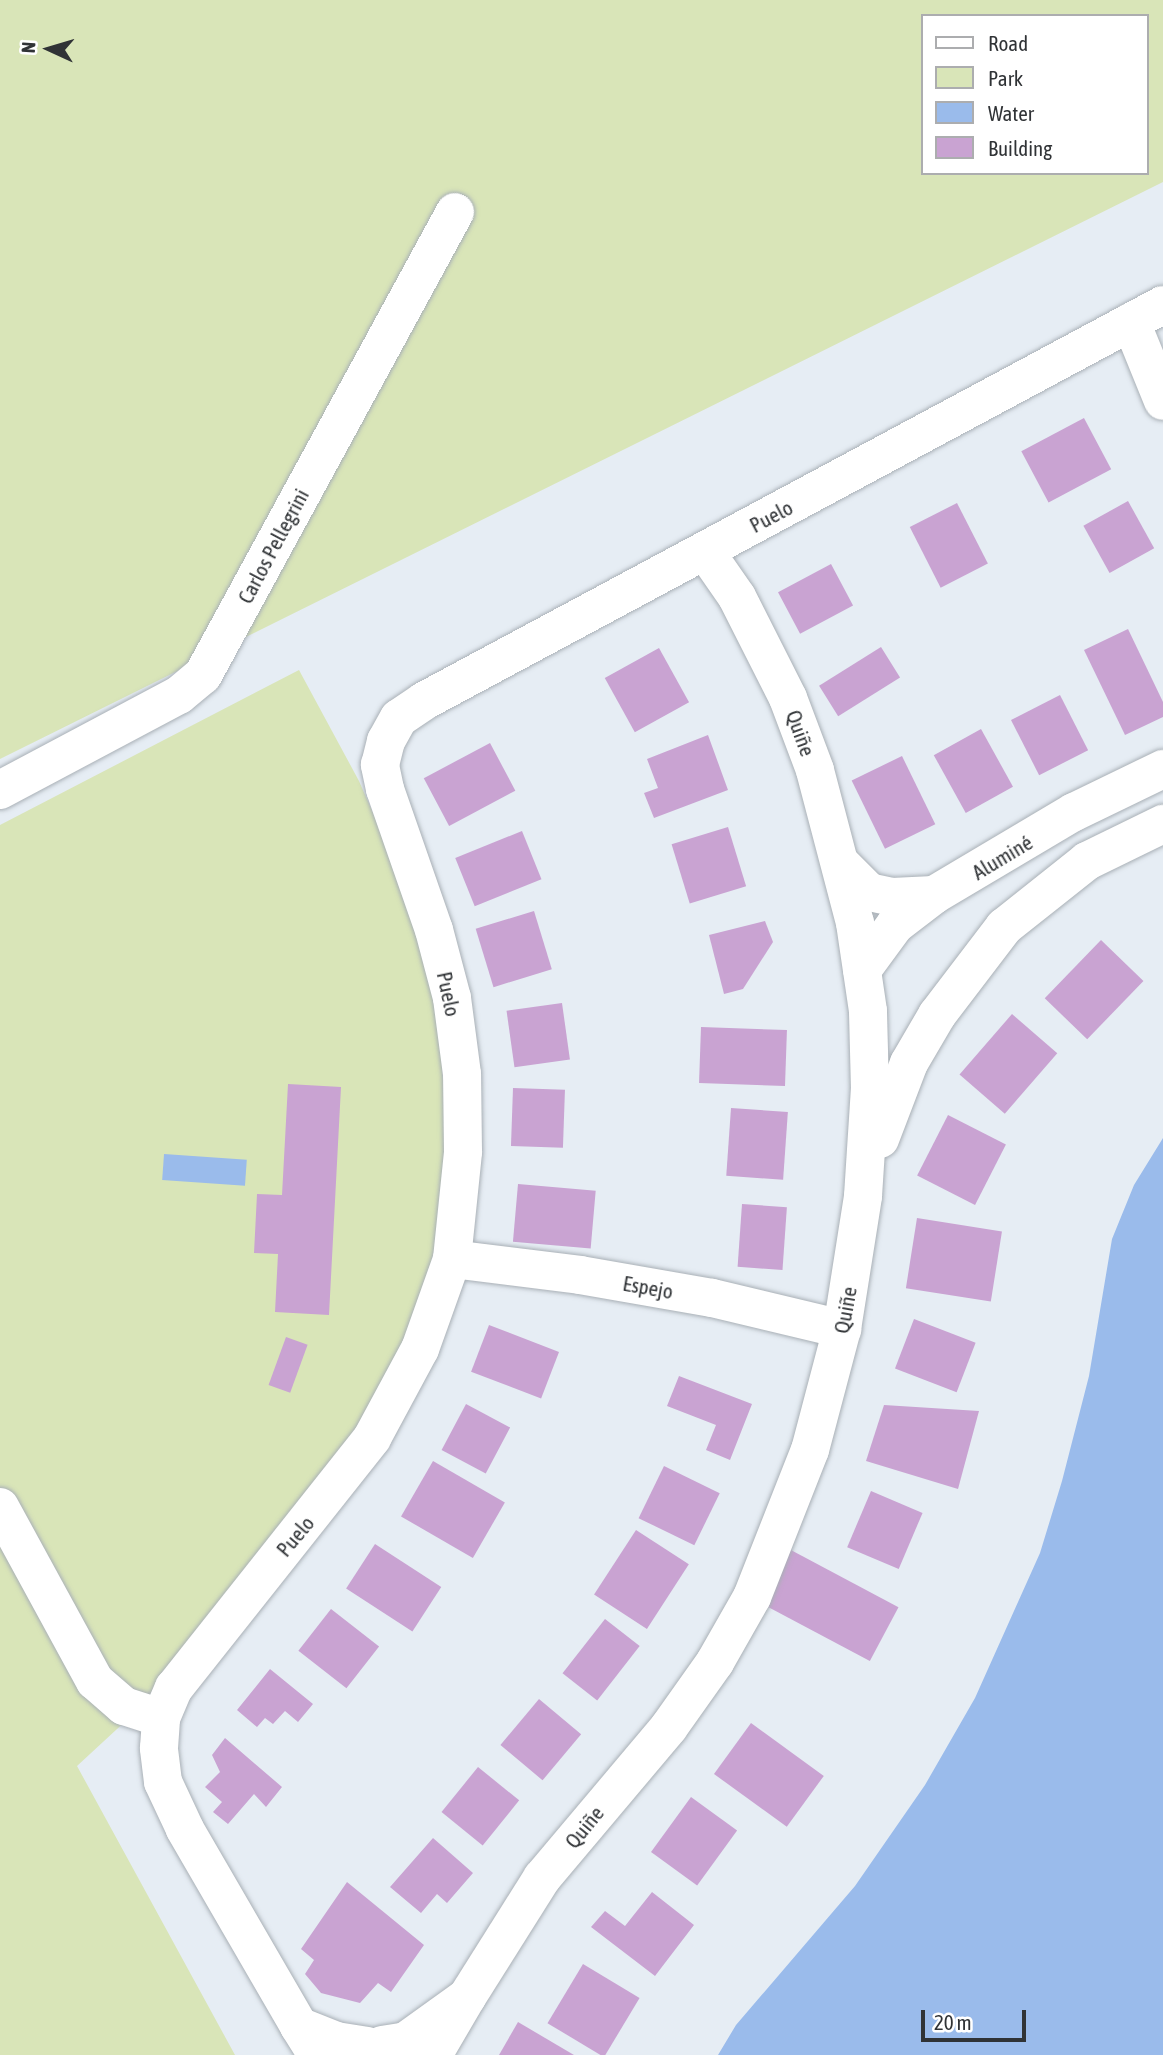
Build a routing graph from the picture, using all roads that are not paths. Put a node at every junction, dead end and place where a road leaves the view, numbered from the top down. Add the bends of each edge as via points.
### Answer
1 (455, 212) dead end
2 (1147, 314) edge
3 (1163, 401) edge
4 (705, 551) junction
5 (1163, 769) edge
6 (0, 790) edge
7 (1163, 824) edge
8 (841, 864) junction
9 (934, 895) junction
10 (862, 970) junction
11 (868, 1011) junction
12 (937, 1015) junction
13 (863, 1196) junction
14 (452, 1259) junction
15 (842, 1329) junction
16 (0, 1507) edge
17 (161, 1718) junction
18 (467, 1997) junction
19 (308, 2041) edge
20 (376, 2050) edge
21 (433, 2055) edge

1 - 6 street, Carlos Pellegrini via 204,676 179,695
2 - 3 street
2 - 4 street, Puelo
4 - 8 street, Quiñe via 743,607 788,698
4 - 14 street, Puelo via 424,701 400,718 386,741 380,765 385,789 434,930 452,998 461,1061 463,1152
5 - 9 street, Aluminé via 1074,812
7 - 12 street via 1087,861 1032,901 975,960
8 - 9 street, Aluminé via 869,892 892,897
8 - 10 street, Quiñe
9 - 10 street via 895,925
10 - 11 street, Quiñe
11 - 12 street via 895,1026 914,1027
11 - 13 street, Quiñe via 870,1089
12 - 13 street via 896,1094
13 - 15 street, Quiñe
14 - 15 street, Espejo via 712,1298
14 - 17 street, Puelo via 421,1349 372,1438 199,1653 174,1688
15 - 18 street, Quiñe via 805,1462 757,1584 733,1629 669,1727 542,1878
16 - 17 street via 95,1681 124,1706
17 - 19 street, Puelo via 163,1782 185,1829
18 - 20 street via 406,2041
18 - 21 street, Quiñe
19 - 20 street via 327,2039

